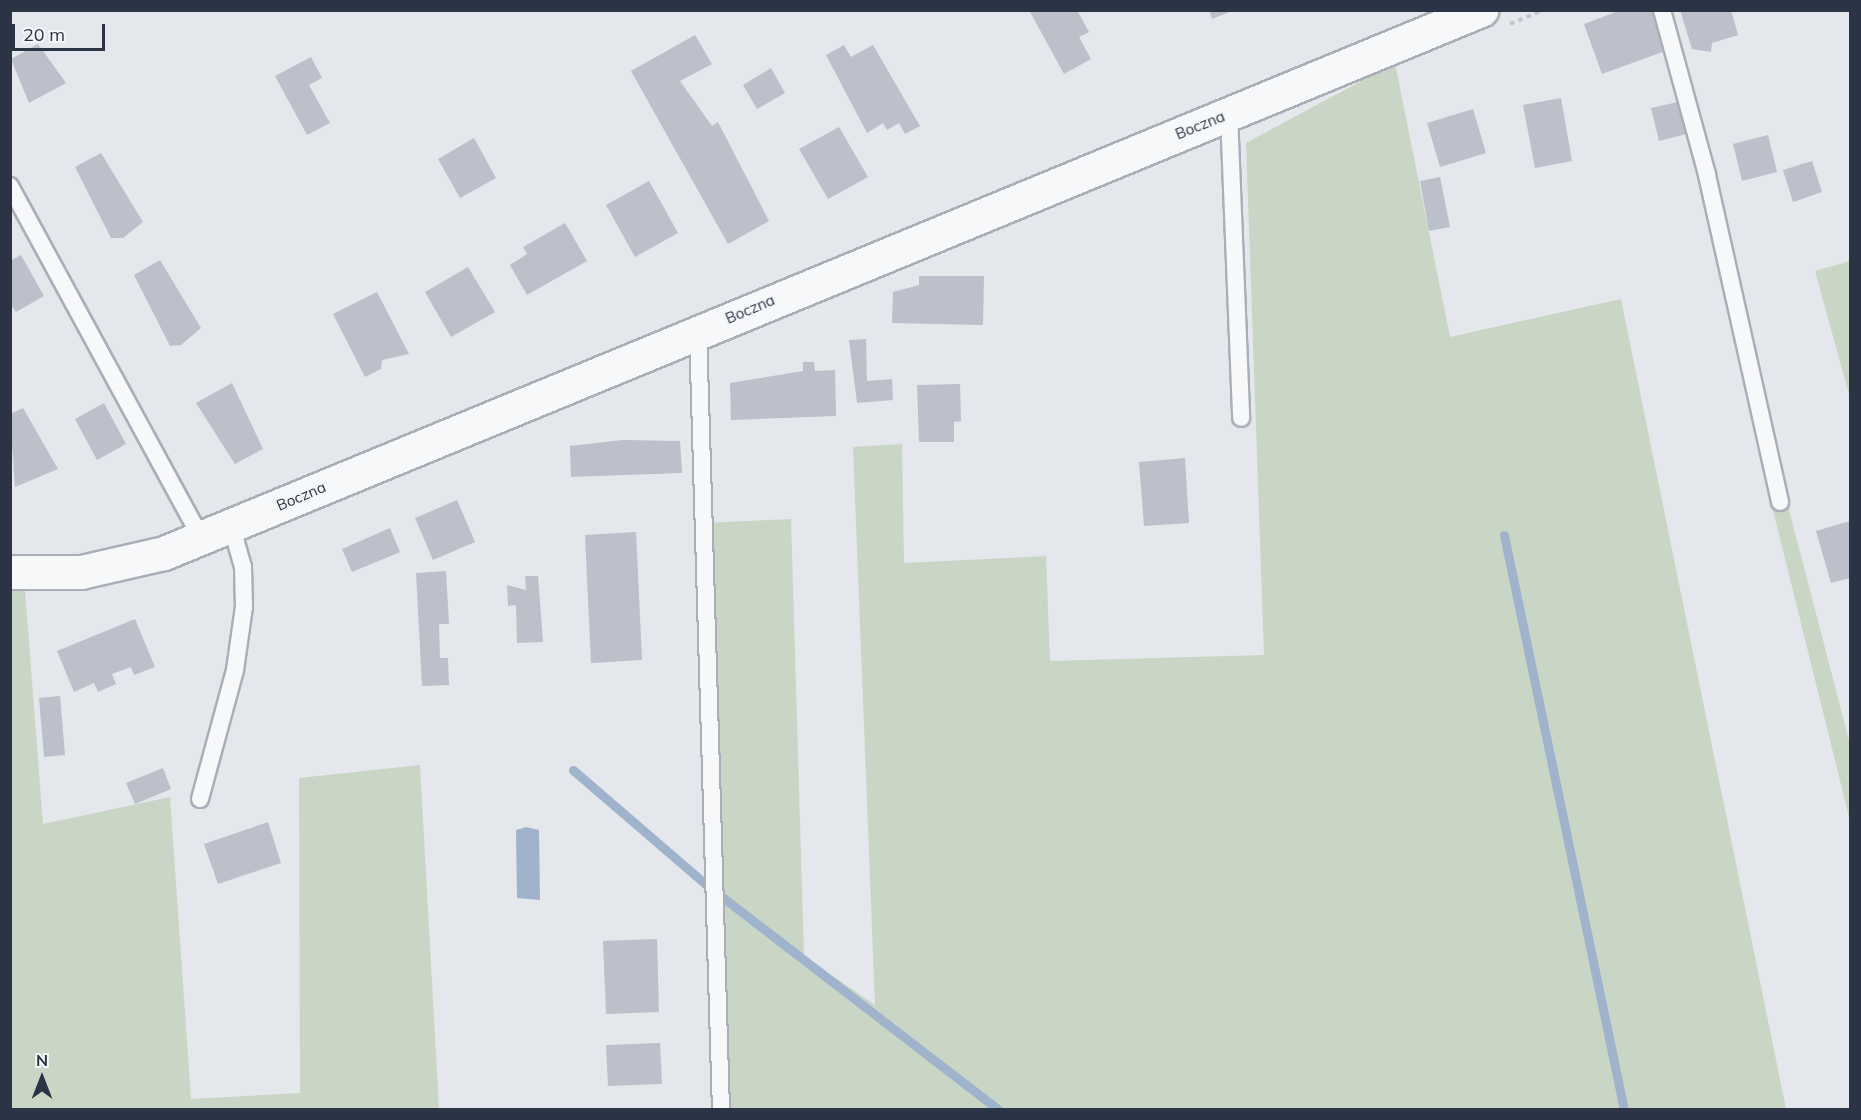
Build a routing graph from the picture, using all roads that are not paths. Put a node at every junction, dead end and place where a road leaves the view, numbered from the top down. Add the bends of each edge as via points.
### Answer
1 (1481, 10) edge
2 (1662, 10) edge
3 (1229, 114) junction
4 (10, 186) edge
5 (698, 331) junction
6 (1241, 418) dead end
7 (1780, 502) dead end
8 (231, 525) junction
9 (201, 538) junction
10 (10, 572) edge
11 (200, 799) dead end
12 (721, 1110) edge

1 - 3 street, Boczna
2 - 7 lane via 1707,175
3 - 5 street, Boczna
3 - 6 lane
4 - 9 lane
5 - 8 street, Boczna
5 - 12 lane
8 - 9 street, Boczna
8 - 11 lane via 243,567 244,607 235,670
9 - 10 street, Boczna via 164,553 81,572

